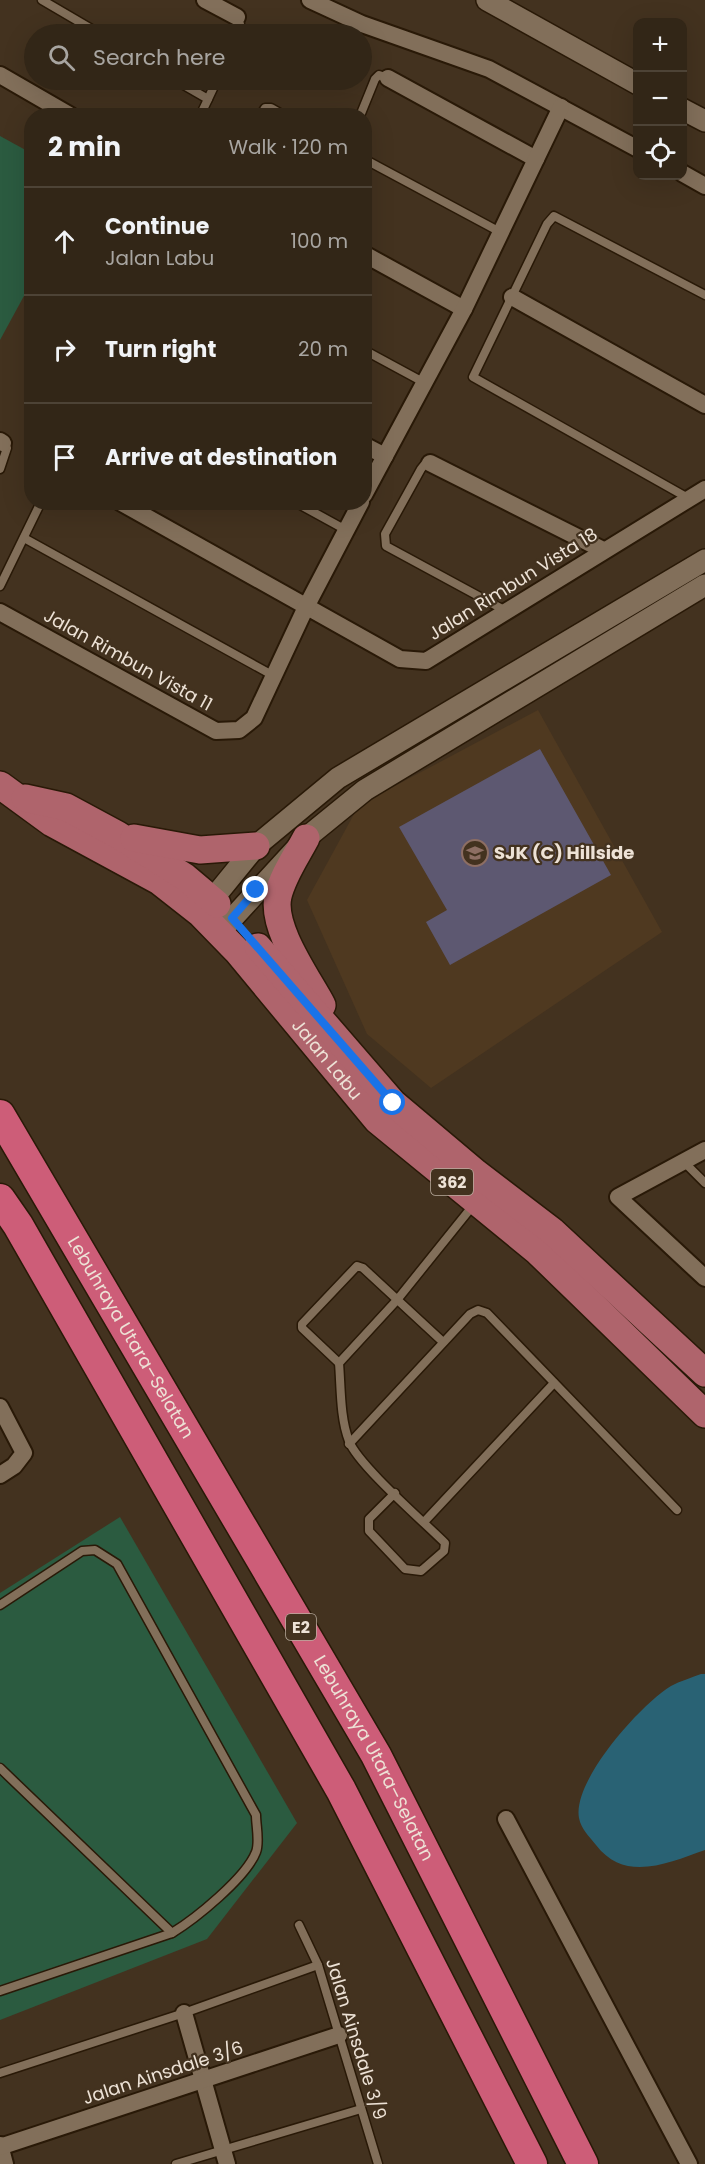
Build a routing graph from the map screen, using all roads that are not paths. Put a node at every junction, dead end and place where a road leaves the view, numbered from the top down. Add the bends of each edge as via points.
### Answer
1 (42, 0) edge
2 (205, 0) edge
3 (310, 0) edge
4 (487, 0) edge
5 (83, 24) edge
6 (235, 24) edge
7 (362, 24) edge
8 (372, 28) edge
9 (0, 75) edge
10 (388, 78) joint
11 (633, 81) edge
12 (372, 86) edge
13 (24, 89) edge
14 (26, 90) edge
15 (192, 90) edge
16 (212, 90) edge
17 (371, 90) edge
18 (208, 99) junction
19 (561, 107) junction
20 (57, 108) edge
21 (204, 108) edge
22 (363, 108) edge
23 (687, 112) edge
24 (705, 121) edge
25 (633, 145) edge
26 (536, 159) junction
27 (372, 163) edge
28 (687, 176) edge
29 (705, 186) edge
30 (503, 233) junction
31 (372, 258) edge
32 (705, 295) edge
33 (512, 297) junction
34 (464, 309) junction
35 (372, 354) edge
36 (424, 383) junction
37 (705, 405) edge
38 (2, 442) edge
39 (372, 449) edge
40 (385, 456) junction
41 (430, 463) joint
42 (0, 469) edge
43 (372, 480) edge
44 (705, 489) edge
45 (689, 499) junction
46 (37, 510) edge
47 (134, 510) edge
48 (310, 510) edge
49 (357, 510) edge
50 (346, 530) junction
51 (24, 538) junction
52 (603, 550) junction
53 (705, 560) edge
54 (705, 585) edge
55 (0, 586) edge
56 (306, 607) junction
57 (506, 611) junction
58 (0, 612) edge
59 (274, 676) junction
60 (498, 684) junction
61 (512, 704) junction
62 (9, 791) edge
63 (118, 835) junction
64 (306, 838) junction
65 (256, 846) junction
66 (216, 916) junction
67 (348, 1051) junction
68 (0, 1115) edge
69 (705, 1150) edge
70 (682, 1161) junction
71 (705, 1182) edge
72 (0, 1199) edge
73 (476, 1202) junction
74 (705, 1278) edge
75 (397, 1300) junction
76 (443, 1342) junction
77 (339, 1362) junction
78 (705, 1373) edge
79 (554, 1383) junction
80 (0, 1407) edge
81 (705, 1414) edge
82 (350, 1444) junction
83 (0, 1475) edge
84 (395, 1493) junction
85 (677, 1510) dead end
86 (424, 1522) junction
87 (0, 1605) edge
88 (0, 1768) edge
89 (506, 1819) dead end
90 (299, 1925) dead end
91 (172, 1933) junction
92 (318, 1965) junction
93 (0, 1991) edge
94 (184, 2013) junction
95 (339, 2035) junction
96 (0, 2073) edge
97 (204, 2079) junction
98 (361, 2109) junction
99 (0, 2147) edge
100 (225, 2156) edge
101 (5, 2164) edge
102 (176, 2164) edge
103 (378, 2164) edge
104 (532, 2164) edge
105 (583, 2164) edge
106 (689, 2164) edge

1 - 5 lane
2 - 6 street
3 - 7 street
4 - 11 street
8 - 19 street via 489,69
9 - 13 street
10 - 12 lane via 379,75
10 - 26 street
14 - 20 street
15 - 18 lane
16 - 18 lane
17 - 22 lane
18 - 21 lane
19 - 25 street
19 - 26 street
23 - 24 street
26 - 30 street
27 - 30 lane
28 - 29 street
30 - 34 street
31 - 34 street
32 - 33 lane via 554,216 546,224
33 - 37 street
33 - 45 lane via 474,372 476,381
34 - 36 street
35 - 36 lane
36 - 40 street
38 - 42 lane via 7,454
39 - 40 street
40 - 43 street
41 - 52 street
41 - 57 lane via 421,469 390,525 384,540 386,546
44 - 45 street, Jalan Rimbun Vista 18
45 - 52 street, Jalan Rimbun Vista 18
46 - 51 lane
47 - 56 street
48 - 50 lane
49 - 50 street
50 - 56 street
51 - 55 lane
51 - 59 lane
52 - 57 street, Jalan Rimbun Vista 18
53 - 60 street
54 - 61 street
56 - 57 street, Jalan Rimbun Vista 18 via 400,658 418,662 426,661
56 - 59 street
58 - 59 street, Jalan Rimbun Vista 11 via 216,730 239,730 254,718
60 - 61 street
60 - 65 street via 338,778
61 - 64 street via 366,790
62 - 63 main road, Jalan Labu / 362 via 66,807
62 - 66 main road, Jalan Labu / 362 via 52,823
63 - 65 main road via 200,850
63 - 66 main road, Jalan Labu / 362 via 185,877
64 - 66 street
64 - 67 main road via 283,881 277,913 284,935
65 - 66 street
66 - 67 main road, Jalan Labu / 362
66 - 73 main road, Jalan Labu / 362 via 377,1120
67 - 78 main road, Jalan Labu / 362 via 393,1103 552,1231
68 - 105 highway, Lebuhraya Utara–Selatan / E2 via 376,1755
69 - 70 street
70 - 71 lane
70 - 74 street via 618,1197
72 - 104 highway via 341,1790
73 - 75 lane
73 - 81 main road, Jalan Labu / 362 via 537,1251
75 - 76 lane
75 - 77 lane
75 - 77 lane via 357,1266 303,1319 302,1328
76 - 79 lane via 470,1314 478,1310 487,1313
76 - 82 lane
77 - 82 lane
79 - 85 lane
79 - 86 lane
80 - 83 street via 24,1453
82 - 84 lane via 354,1453
84 - 86 lane
84 - 86 lane via 367,1524 369,1531 410,1571 421,1571 446,1548
87 - 91 lane via 82,1551 95,1550 108,1556 117,1564 256,1815 257,1850 249,1866 194,1920
88 - 91 lane
89 - 106 street
90 - 92 lane, Jalan Ainsdale 3/9
91 - 93 lane
92 - 94 lane
92 - 95 lane, Jalan Ainsdale 3/9
94 - 96 lane
94 - 97 street
95 - 97 street, Jalan Ainsdale 3/6
95 - 98 lane, Jalan Ainsdale 3/9
97 - 99 street, Jalan Ainsdale 3/6
97 - 100 street
98 - 100 lane
98 - 103 lane, Jalan Ainsdale 3/9
99 - 101 street
100 - 102 lane

